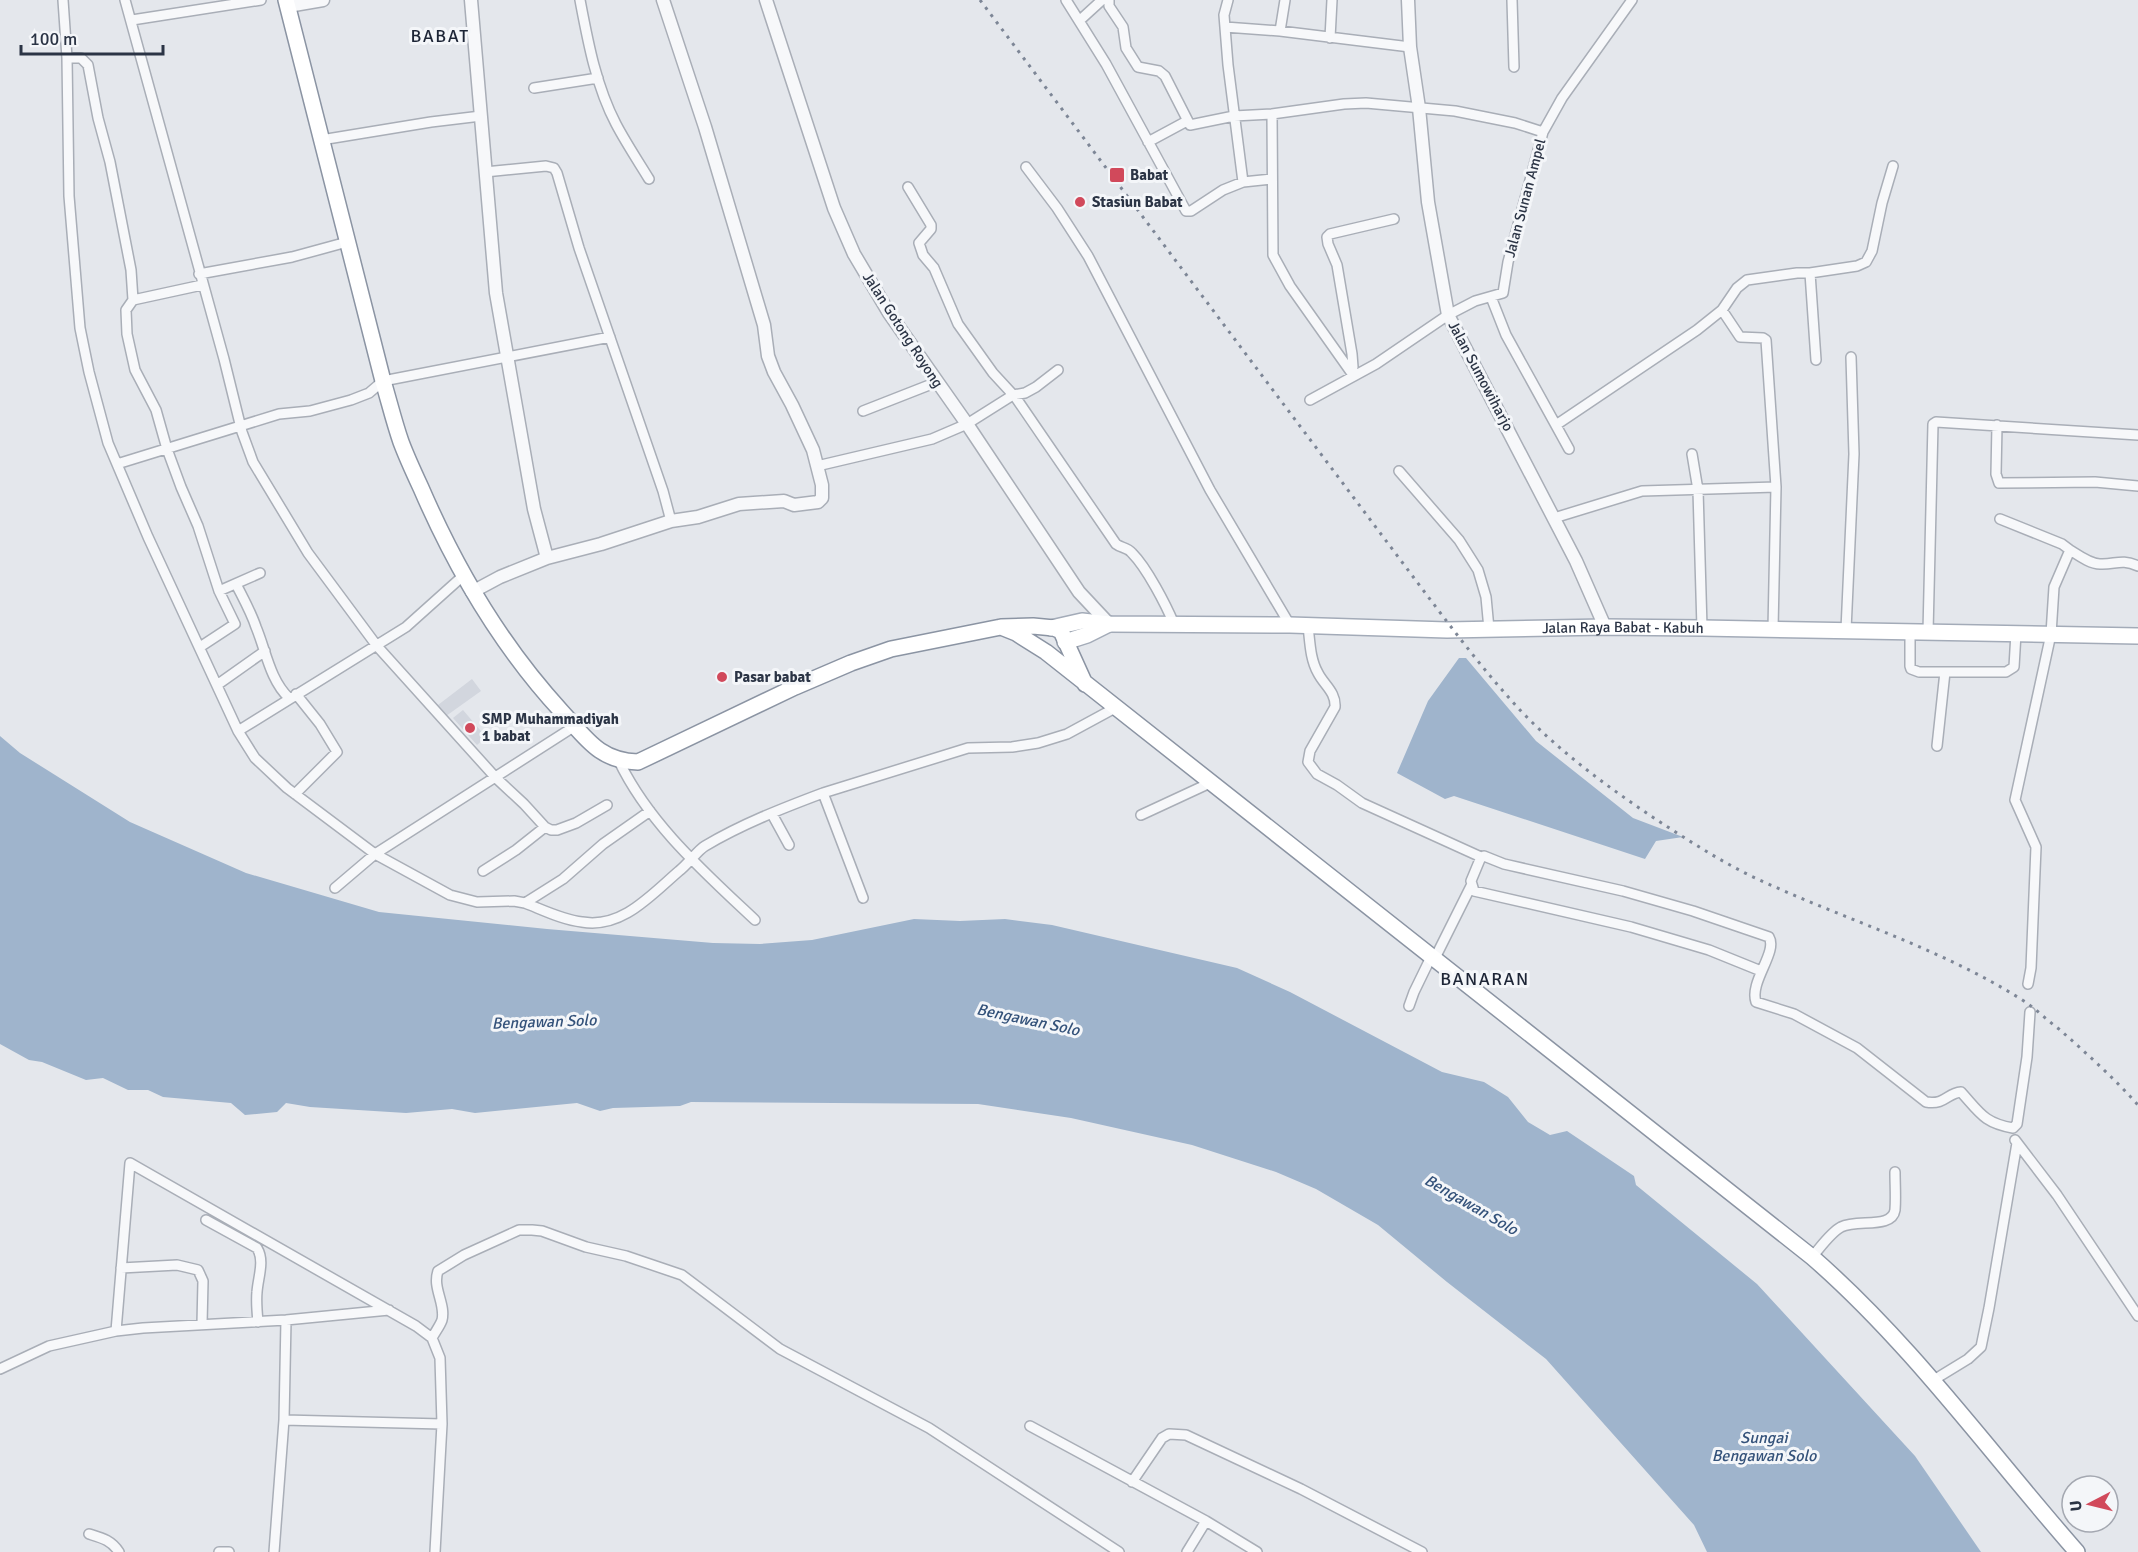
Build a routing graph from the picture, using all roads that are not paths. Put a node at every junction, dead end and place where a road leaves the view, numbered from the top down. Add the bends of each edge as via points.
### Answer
1 (63, 0) edge
2 (125, 0) edge
3 (261, 0) edge
4 (323, 0) edge
5 (471, 0) edge
6 (580, 0) edge
7 (663, 0) edge
8 (766, 0) edge
9 (1066, 0) edge
10 (1102, 0) edge
11 (1109, 0) edge
12 (1228, 0) edge
13 (1285, 0) edge
14 (1332, 0) edge
15 (1408, 0) edge
16 (1512, 0) edge
17 (1632, 0) edge
18 (284, 2) edge
19 (132, 20) junction
20 (1079, 21) junction
21 (1226, 27) junction
22 (1280, 31) junction
23 (1330, 38) junction
24 (1410, 47) junction
25 (67, 58) junction
26 (1514, 68) dead end
27 (598, 78) junction
28 (534, 88) dead end
29 (1419, 108) junction
30 (1272, 114) junction
31 (1234, 116) junction
32 (481, 117) junction
33 (1187, 121) junction
34 (1543, 132) junction
35 (321, 140) junction
36 (1148, 142) junction
37 (1893, 166) dead end
38 (1026, 167) dead end
39 (485, 172) junction
40 (649, 179) dead end
41 (1272, 179) junction
42 (1243, 182) junction
43 (908, 187) dead end
44 (1394, 219) dead end
45 (347, 242) junction
46 (1810, 273) junction
47 (199, 274) junction
48 (202, 285) junction
49 (1491, 297) junction
50 (134, 300) junction
51 (1722, 310) junction
52 (1448, 315) junction
53 (610, 337) junction
54 (507, 357) junction
55 (1851, 357) dead end
56 (1816, 360) dead end
57 (1058, 370) dead end
58 (1352, 373) junction
59 (382, 381) junction
60 (937, 382) junction
61 (1013, 395) junction
62 (1310, 400) dead end
63 (863, 411) dead end
64 (967, 424) junction
65 (1556, 425) junction
66 (1997, 425) junction
67 (240, 426) junction
68 (2138, 435) edge
69 (167, 449) junction
70 (1569, 449) dead end
71 (1692, 454) dead end
72 (117, 464) junction
73 (817, 466) junction
74 (1399, 471) dead end
75 (2138, 486) edge
76 (1776, 487) junction
77 (1698, 490) junction
78 (1554, 518) junction
79 (2000, 519) dead end
80 (671, 521) junction
81 (2070, 550) junction
82 (547, 558) junction
83 (2138, 566) edge
84 (260, 573) dead end
85 (464, 575) junction
86 (236, 584) junction
87 (219, 591) junction
88 (472, 592) junction
89 (235, 624) junction
90 (1109, 624) junction
91 (1174, 624) junction
92 (1290, 626) junction
93 (1308, 626) junction
94 (256, 627) junction
95 (1001, 627) junction
96 (1605, 627) junction
97 (1051, 628) junction
98 (1702, 628) junction
99 (1489, 629) junction
100 (1773, 629) junction
101 (1846, 630) junction
102 (1910, 631) junction
103 (1928, 632) junction
104 (2016, 633) junction
105 (2050, 634) junction
106 (2138, 636) edge
107 (1065, 642) junction
108 (377, 646) junction
109 (200, 647) junction
110 (265, 651) junction
111 (1046, 652) junction
112 (1945, 672) junction
113 (1085, 684) junction
114 (217, 685) junction
115 (292, 696) junction
116 (1115, 708) junction
117 (575, 726) junction
118 (238, 731) junction
119 (1937, 746) dead end
120 (618, 759) junction
121 (496, 778) junction
122 (1210, 783) junction
123 (822, 793) junction
124 (295, 794) junction
125 (607, 805) dead end
126 (650, 811) junction
127 (772, 814) junction
128 (1141, 815) dead end
129 (545, 827) junction
130 (789, 845) dead end
131 (375, 854) junction
132 (1481, 857) junction
133 (692, 861) junction
134 (483, 871) dead end
135 (1472, 886) junction
136 (335, 888) dead end
137 (863, 897) dead end
138 (525, 903) junction
139 (755, 920) dead end
140 (1432, 958) junction
141 (1761, 971) junction
142 (2028, 984) dead end
143 (1409, 1006) dead end
144 (2030, 1012) dead end
145 (2013, 1128) junction
146 (2017, 1143) junction
147 (1895, 1173) dead end
148 (206, 1220) dead end
149 (1812, 1257) junction
150 (121, 1268) junction
151 (389, 1310) junction
152 (2138, 1316) edge
153 (286, 1320) junction
154 (258, 1322) junction
155 (201, 1324) junction
156 (116, 1331) junction
157 (432, 1338) junction
158 (0, 1369) edge
159 (1932, 1381) junction
160 (284, 1420) junction
161 (442, 1424) junction
162 (1030, 1426) dead end
163 (1132, 1482) junction
164 (1206, 1521) junction
165 (89, 1534) dead end
166 (119, 1552) edge
167 (219, 1552) edge
168 (229, 1552) edge
169 (274, 1552) edge
170 (435, 1552) edge
171 (1119, 1552) edge
172 (1187, 1552) edge
173 (1257, 1552) edge
174 (1422, 1552) edge
175 (2077, 1552) edge

1 - 25 street
2 - 19 street
3 - 19 street
4 - 18 street
5 - 32 street
6 - 27 street
7 - 73 street via 709,138 764,325 768,356
8 - 60 street, Jalan Gotong Royong via 848,241 889,313
9 - 20 street
10 - 20 street
11 - 33 street via 1123,27 1126,48 1138,67 1160,71 1165,76
12 - 21 street
13 - 22 street
14 - 23 street
15 - 24 street, Jalan Sumowiharjo
16 - 26 street
17 - 34 street, Jalan Sunan Ampel via 1562,98
18 - 35 main road
19 - 47 street
20 - 36 street
21 - 22 street
21 - 31 street
22 - 23 street
23 - 24 street
24 - 29 street, Jalan Sumowiharjo
25 - 50 street via 81,58 88,64 120,212
25 - 72 street via 69,196 80,328 108,443
27 - 28 street
27 - 40 street via 615,122
29 - 30 street via 1344,104
29 - 34 street via 1455,111
29 - 52 street, Jalan Sumowiharjo via 1428,202
30 - 31 street
30 - 41 street
31 - 33 street via 1192,125
31 - 42 street
32 - 35 street
32 - 39 street
33 - 36 street
34 - 49 street, Jalan Sunan Ampel via 1508,262 1504,291
35 - 45 main road
36 - 42 street via 1186,211
37 - 46 street via 1870,258 1857,266
38 - 92 street via 1088,256 1210,490
39 - 53 street via 554,168
39 - 54 street via 496,293
41 - 42 street
41 - 58 street via 1273,255 1290,286
43 - 61 street via 931,225 919,243 923,255 934,268 958,324
44 - 58 street via 1327,237 1339,272
45 - 47 street via 292,257
45 - 59 main road
46 - 51 street via 1747,280
46 - 56 street
47 - 48 street
48 - 50 street
48 - 67 street
49 - 52 street
49 - 65 street via 1506,335
50 - 69 street via 126,310 130,352 156,410
51 - 65 street
51 - 76 street via 1740,337 1767,340
52 - 58 street via 1376,364
52 - 78 street, Jalan Sumowiharjo
53 - 54 street
53 - 80 street
54 - 59 street
54 - 82 street via 534,509
55 - 101 street via 1854,454
57 - 61 street via 1036,387
58 - 62 street
59 - 67 street via 369,393 351,400
59 - 85 main road via 401,443
60 - 63 street
60 - 64 street, Jalan Gotong Royong
61 - 64 street
61 - 91 street via 1116,544 1129,549 1137,559
64 - 73 street via 932,439
64 - 90 street, Jalan Gotong Royong via 1079,592
65 - 70 street
66 - 68 street
66 - 75 street via 1999,483 2095,482
66 - 103 street via 1936,422 1932,427
67 - 69 street
67 - 108 street via 253,462 308,553
69 - 72 street
69 - 87 street
71 - 77 street
72 - 109 street
73 - 80 street via 822,485 818,502 739,504
74 - 99 street via 1459,540 1478,570
76 - 77 street
76 - 100 street
77 - 78 street via 1642,492
77 - 98 street
78 - 96 street, Jalan Sumowiharjo
79 - 81 street
80 - 82 street
81 - 83 street via 2093,563 2125,562
81 - 105 street via 2054,587
82 - 88 street
84 - 86 street
85 - 88 main road
85 - 108 street via 406,627
86 - 87 street
86 - 94 street
87 - 89 street
88 - 117 main road via 528,670
89 - 94 street
89 - 109 street
90 - 91 main road, Jalan Raya Babat - Kabuh
90 - 97 main road, Jalan Raya Babat - Kabuh via 1082,621
90 - 107 main road
91 - 92 main road, Jalan Raya Babat - Kabuh
92 - 93 main road, Jalan Raya Babat - Kabuh
93 - 99 main road, Jalan Raya Babat - Kabuh
93 - 132 street via 1313,663 1336,700 1308,762 1317,774 1362,803
94 - 110 street
95 - 97 main road, Jalan Raya Babat - Kabuh
95 - 111 main road
95 - 120 main road, Jalan Raya Babat - Kabuh via 891,649 753,707 651,758 639,762
96 - 98 main road, Jalan Raya Babat - Kabuh
96 - 99 main road, Jalan Raya Babat - Kabuh
97 - 107 main road via 1061,631
97 - 111 main road via 1040,638
98 - 100 main road, Jalan Raya Babat - Kabuh
100 - 101 main road, Jalan Raya Babat - Kabuh
101 - 102 main road, Jalan Raya Babat - Kabuh
102 - 103 main road, Jalan Raya Babat - Kabuh
102 - 112 street via 1911,669
103 - 104 main road, Jalan Raya Babat - Kabuh
104 - 105 main road, Jalan Raya Babat - Kabuh
104 - 112 street via 2012,669
105 - 106 main road, Jalan Raya Babat - Kabuh
105 - 142 street via 2015,800 2036,848
107 - 111 main road via 1058,652
107 - 113 main road
108 - 115 street
108 - 121 street
109 - 114 street
110 - 114 street
110 - 115 street via 282,692
111 - 113 main road
112 - 119 street
113 - 116 main road
114 - 118 street
115 - 118 street
115 - 124 street via 320,724 338,752
116 - 122 main road
116 - 123 street via 1067,734 1038,743 968,748
117 - 120 main road via 601,753
117 - 121 street
118 - 124 street via 255,758
120 - 126 street via 628,781
121 - 129 street
121 - 131 street
122 - 128 street
122 - 140 main road
123 - 127 street
123 - 137 street
124 - 131 street
125 - 129 street via 557,830
126 - 133 street
126 - 138 street via 563,879
127 - 130 street
127 - 133 street via 704,846
129 - 134 street
131 - 136 street
131 - 138 street via 450,895 477,902
132 - 135 street
132 - 141 street via 1693,910 1769,937 1771,946
133 - 138 street via 616,920 580,922
133 - 139 street
135 - 140 street
135 - 141 street via 1477,892 1631,927 1709,950
140 - 143 street
140 - 149 main road
141 - 145 street via 1754,997 1757,1003 1794,1014 1857,1048 1926,1102 1945,1101 1961,1092 1992,1123
144 - 145 street via 2019,1113
145 - 146 street
146 - 152 street
146 - 159 street via 1981,1347
147 - 149 street via 1892,1217 1887,1222 1854,1223 1839,1228
148 - 154 street via 260,1252
149 - 159 main road
150 - 151 street via 130,1163
150 - 155 street via 177,1264 198,1270 203,1281
150 - 156 street
151 - 153 street
151 - 157 street
153 - 154 street
153 - 160 street
154 - 155 street
155 - 156 street
156 - 158 street via 50,1346
157 - 161 street via 440,1358
157 - 171 street via 443,1312 435,1279 438,1271 519,1230 542,1231 626,1256 682,1275 780,1349 919,1422
159 - 175 main road
160 - 161 street
160 - 169 street
161 - 170 street
162 - 163 street
163 - 164 street
163 - 174 street via 1162,1438 1169,1434 1186,1435
164 - 172 street
164 - 173 street
165 - 166 street via 106,1539
167 - 168 street

